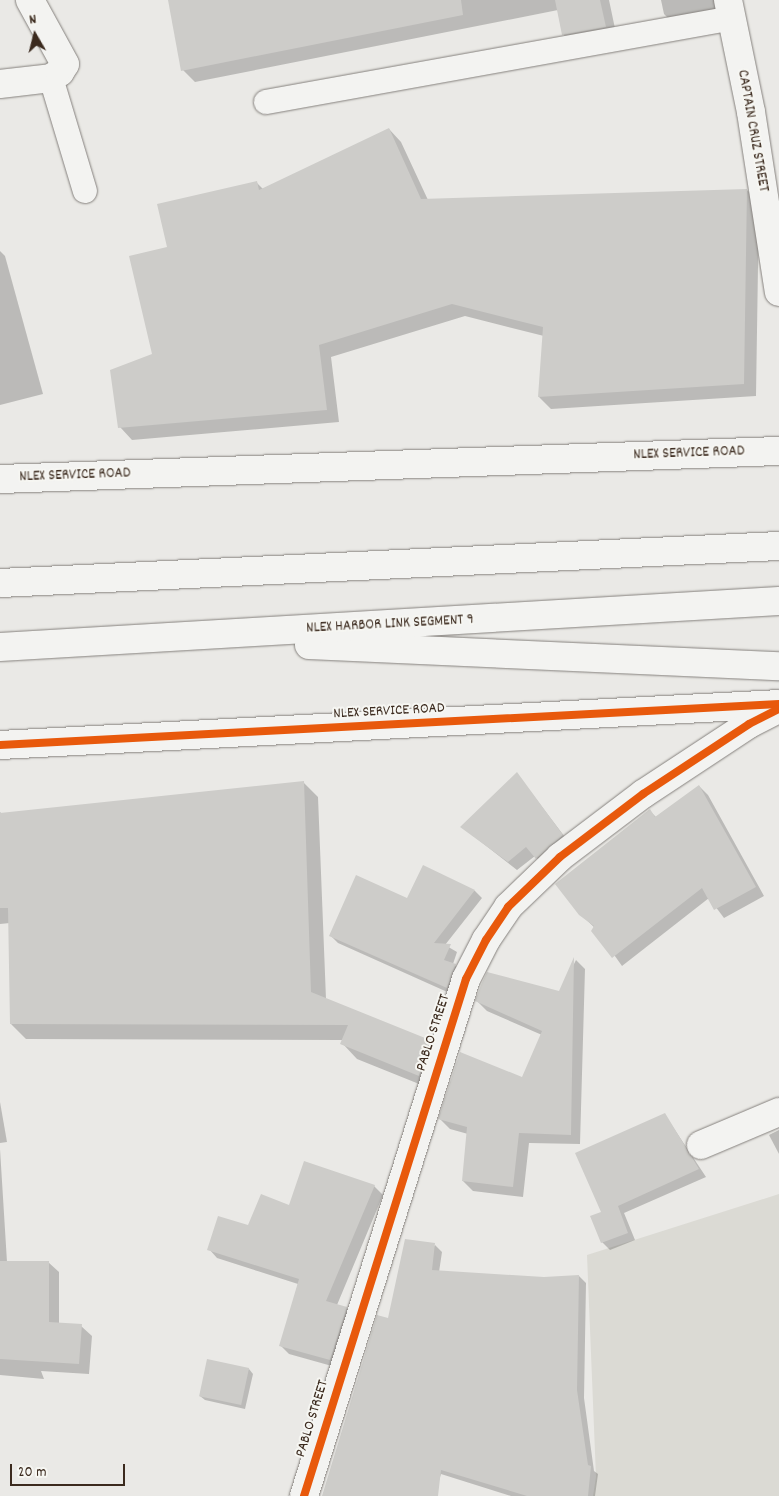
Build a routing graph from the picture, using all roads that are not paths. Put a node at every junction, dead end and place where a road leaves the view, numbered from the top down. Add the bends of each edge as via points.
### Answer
1 (30, 0) edge
2 (730, 9) edge
3 (51, 78) junction
4 (0, 84) edge
5 (266, 102) dead end
6 (85, 191) dead end
7 (779, 292) edge
8 (779, 451) edge
9 (0, 479) edge
10 (779, 546) edge
11 (0, 583) edge
12 (779, 602) edge
13 (156, 639) junction
14 (0, 647) edge
15 (779, 666) edge
16 (779, 704) edge
17 (779, 709) edge
18 (0, 745) edge
19 (779, 1112) edge
20 (701, 1145) dead end
21 (304, 1496) edge

1 - 3 main road via 65,64
2 - 5 lane
2 - 7 main road, CAPTAIN CRUZ STREET via 751,112
3 - 4 main road
3 - 6 lane
8 - 9 main road, NLEX SERVICE ROAD
10 - 11 main road
12 - 13 main road, NLEX HARBOR LINK SEGMENT 9
13 - 14 main road, NLEX HARBOR LINK SEGMENT 9
13 - 15 main road
16 - 18 main road, NLEX SERVICE ROAD
17 - 21 main road, PABLO STREET via 749,724 643,794 560,857 508,908 486,940 466,979
19 - 20 main road

